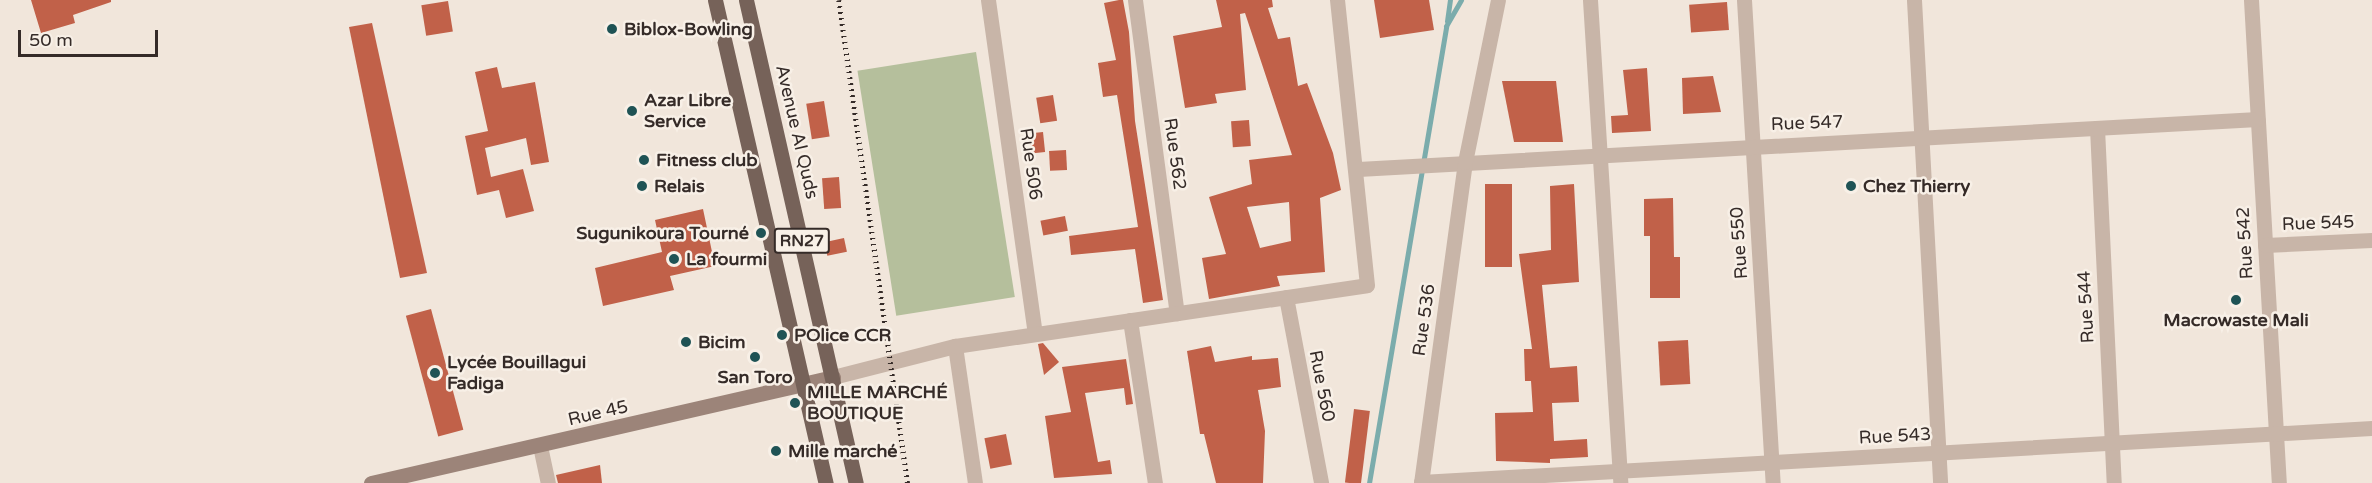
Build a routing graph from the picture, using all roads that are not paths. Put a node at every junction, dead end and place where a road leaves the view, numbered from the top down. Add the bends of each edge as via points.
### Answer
1 (715, 0) edge
2 (747, 0) edge
3 (988, 0) edge
4 (1135, 0) edge
5 (1336, 0) edge
6 (1498, 0) edge
7 (1590, 0) edge
8 (1744, 0) edge
9 (1914, 0) edge
10 (2251, 0) edge
11 (2258, 119) junction
12 (2097, 128) junction
13 (1921, 138) junction
14 (1753, 144) junction
15 (1599, 155) junction
16 (1465, 162) junction
17 (1358, 169) junction
18 (2372, 240) edge
19 (2265, 244) junction
20 (1286, 297) junction
21 (1177, 313) junction
22 (1131, 320) junction
23 (1035, 334) junction
24 (955, 346) junction
25 (833, 377) junction
26 (800, 385) junction
27 (2372, 428) edge
28 (2276, 434) junction
29 (2112, 443) junction
30 (540, 446) junction
31 (1938, 453) junction
32 (1772, 462) junction
33 (1620, 477) edge
34 (1520, 480) edge
35 (1421, 482) edge
36 (371, 483) edge
37 (548, 483) edge
38 (826, 483) edge
39 (856, 483) edge
40 (975, 483) edge
41 (1155, 483) edge
42 (1321, 483) edge
43 (1773, 483) edge
44 (1940, 483) edge
45 (2114, 483) edge
46 (2279, 483) edge

1 - 26 main road, RN27
2 - 25 main road, Avenue Al Quds / RN27
3 - 23 street, Rue 506
4 - 21 street, Rue 562
5 - 17 street
6 - 16 street, Rue 536
7 - 15 street
8 - 14 street, Rue 550
9 - 13 street
10 - 11 street, Rue 542
11 - 12 street, Rue 547
11 - 19 street, Rue 542
12 - 13 street, Rue 547
12 - 29 street, Rue 544
13 - 14 street, Rue 547
13 - 31 street
14 - 15 street, Rue 547
14 - 32 street, Rue 550
15 - 16 street, Rue 547
15 - 33 street
16 - 17 street, Rue 547
16 - 35 street, Rue 536
17 - 20 street via 1367,285
18 - 19 street, Rue 545
19 - 28 street, Rue 542
20 - 21 street
20 - 42 street, Rue 560
21 - 22 street
22 - 23 street
22 - 41 street
23 - 24 street
24 - 25 street
24 - 40 street
25 - 26 street, Rue 45
25 - 39 main road, Avenue Al Quds / RN27
26 - 30 street, Rue 45
26 - 38 main road, RN27
27 - 28 street, Rue 543
28 - 29 street, Rue 543
28 - 46 street, Rue 542
29 - 31 street, Rue 543
29 - 45 street, Rue 544
30 - 36 street, Rue 45
30 - 37 street
31 - 32 street, Rue 543
31 - 44 street
32 - 33 street, Rue 543
32 - 43 street, Rue 550
33 - 34 street, Rue 543
34 - 35 street, Rue 543

